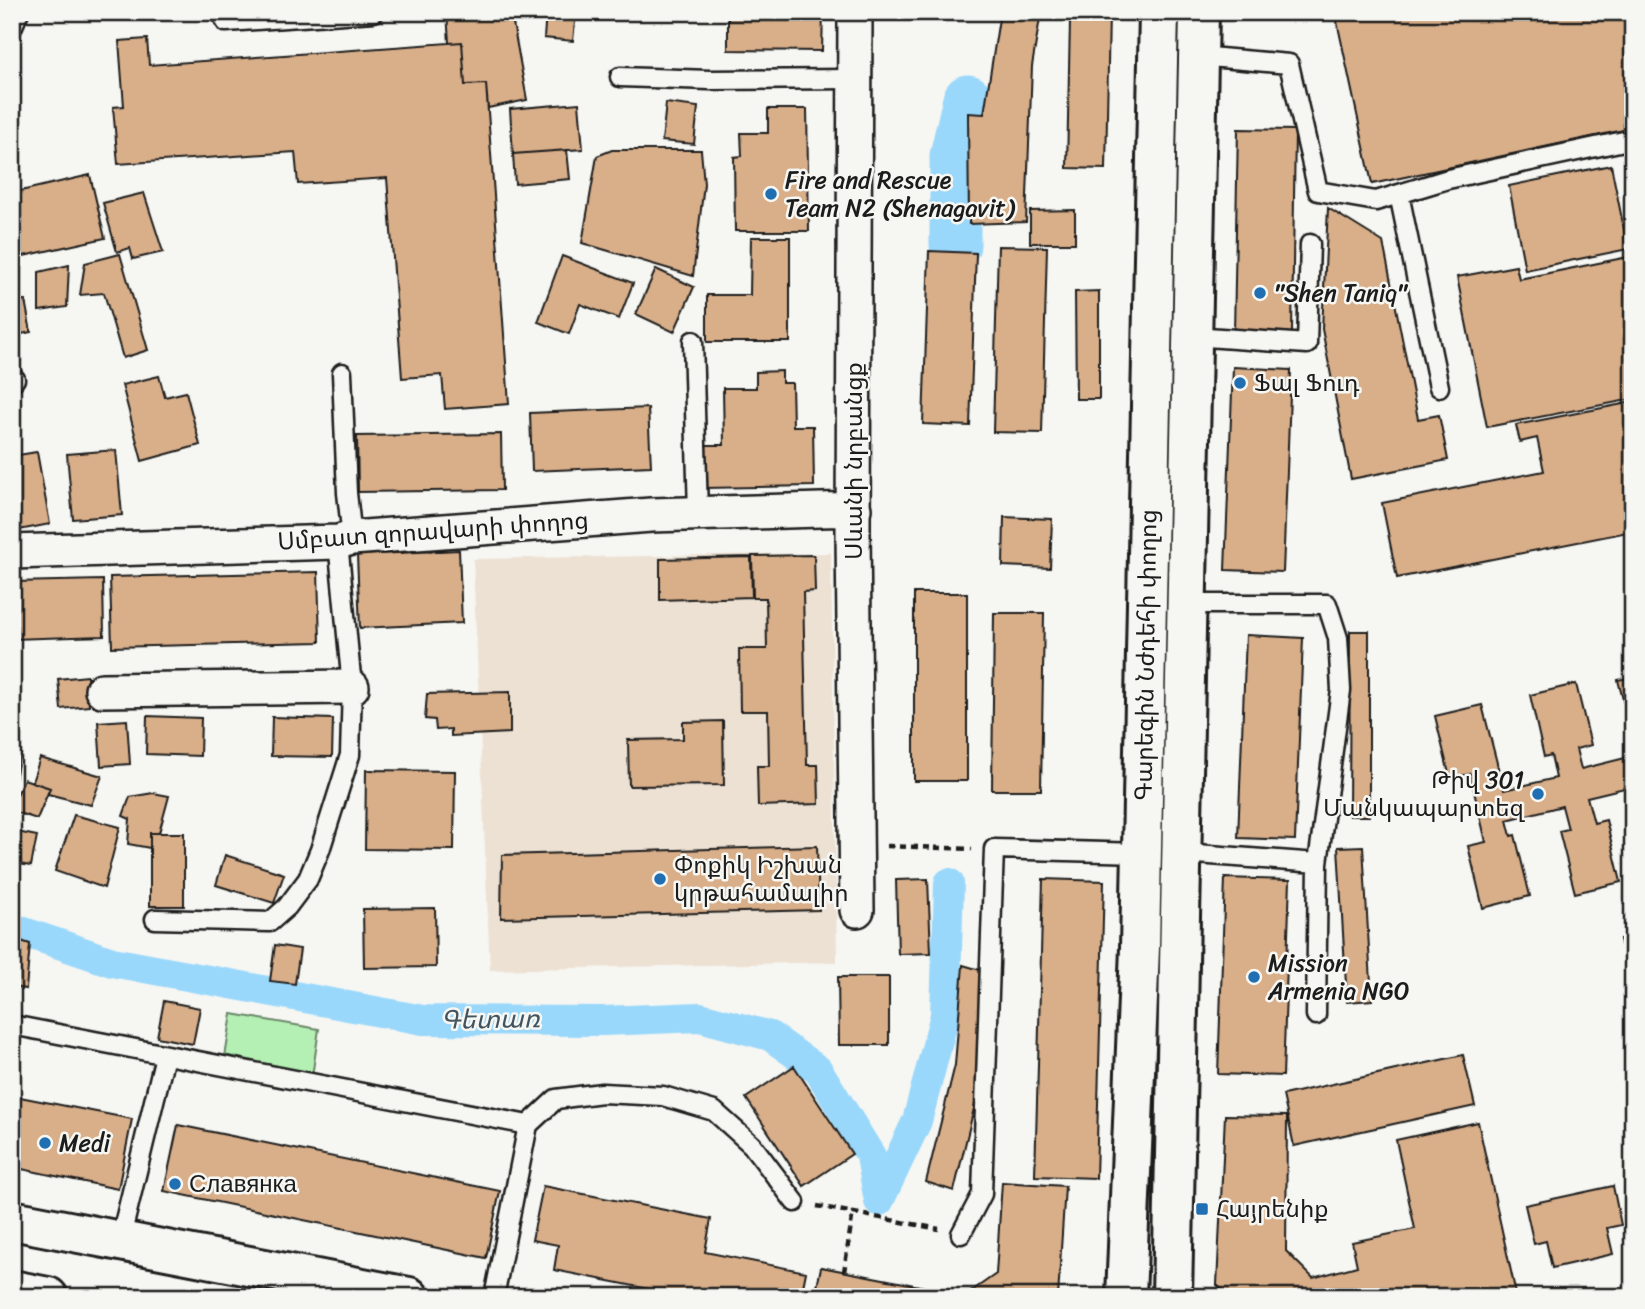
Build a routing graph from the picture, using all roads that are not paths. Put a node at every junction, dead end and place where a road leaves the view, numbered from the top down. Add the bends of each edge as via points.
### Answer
1 (19, 12) edge
2 (221, 12) edge
3 (373, 12) edge
4 (855, 12) edge
5 (1159, 12) edge
6 (1199, 12) edge
7 (12, 29) edge
8 (1198, 56) junction
9 (620, 77) dead end
10 (853, 79) junction
11 (1633, 139) edge
12 (1399, 194) junction
13 (1310, 244) dead end
14 (1192, 336) junction
15 (693, 341) dead end
16 (342, 373) dead end
17 (1439, 387) dead end
18 (854, 509) junction
19 (698, 513) junction
20 (345, 540) junction
21 (12, 552) edge
22 (1187, 604) junction
23 (352, 687) junction
24 (102, 690) dead end
25 (1142, 853) junction
26 (1182, 853) junction
27 (1318, 863) junction
28 (857, 910) dead end
29 (155, 919) dead end
30 (1316, 1015) dead end
31 (12, 1025) edge
32 (165, 1056) junction
33 (528, 1125) junction
34 (795, 1202) road end
35 (12, 1220) edge
36 (961, 1234) road end
37 (120, 1241) junction
38 (287, 1285) edge
39 (12, 1290) edge
40 (45, 1296) edge
41 (409, 1297) edge
42 (494, 1297) edge
43 (1126, 1297) edge
44 (1172, 1297) edge

1 - 7 lane
2 - 3 lane via 226,22
4 - 10 street, Սևանի նրբանցք
5 - 25 main road, Գարեգին Նժդեհի փողոց
6 - 8 main road, Գարեգին Նժդեհի փողոց
8 - 12 lane via 1289,64 1318,191 1376,201
8 - 14 main road, Գարեգին Նժդեհի փողոց
9 - 10 lane
10 - 18 street, Սևանի նրբանցք
11 - 12 lane via 1447,178
12 - 17 lane
13 - 14 lane via 1307,344
14 - 22 main road, Գարեգին Նժդեհի փողոց
15 - 19 lane
16 - 20 lane
18 - 19 street, Սմբատ զորավարի փողոց
18 - 28 street, Սևանի նրբանցք
19 - 20 street, Սմբատ զորավարի փողոց
20 - 21 street, Սմբատ զորավարի փողոց
20 - 23 lane
22 - 26 main road, Գարեգին Նժդեհի փողոց
22 - 27 lane via 1326,604 1338,638 1341,690
23 - 24 street
23 - 29 lane via 350,755 308,879 286,907 270,922
25 - 36 lane via 994,849 982,1194
25 - 43 main road, Գարեգին Նժդեհի փողոց
26 - 27 lane
26 - 44 main road, Գարեգին Նժդեհի փողոց
27 - 30 lane
31 - 32 lane
32 - 33 lane
32 - 37 lane
33 - 34 lane via 556,1099 602,1093 663,1096 714,1111 752,1145
33 - 42 lane
35 - 37 main road
37 - 38 main road
38 - 41 main road
39 - 40 main road

